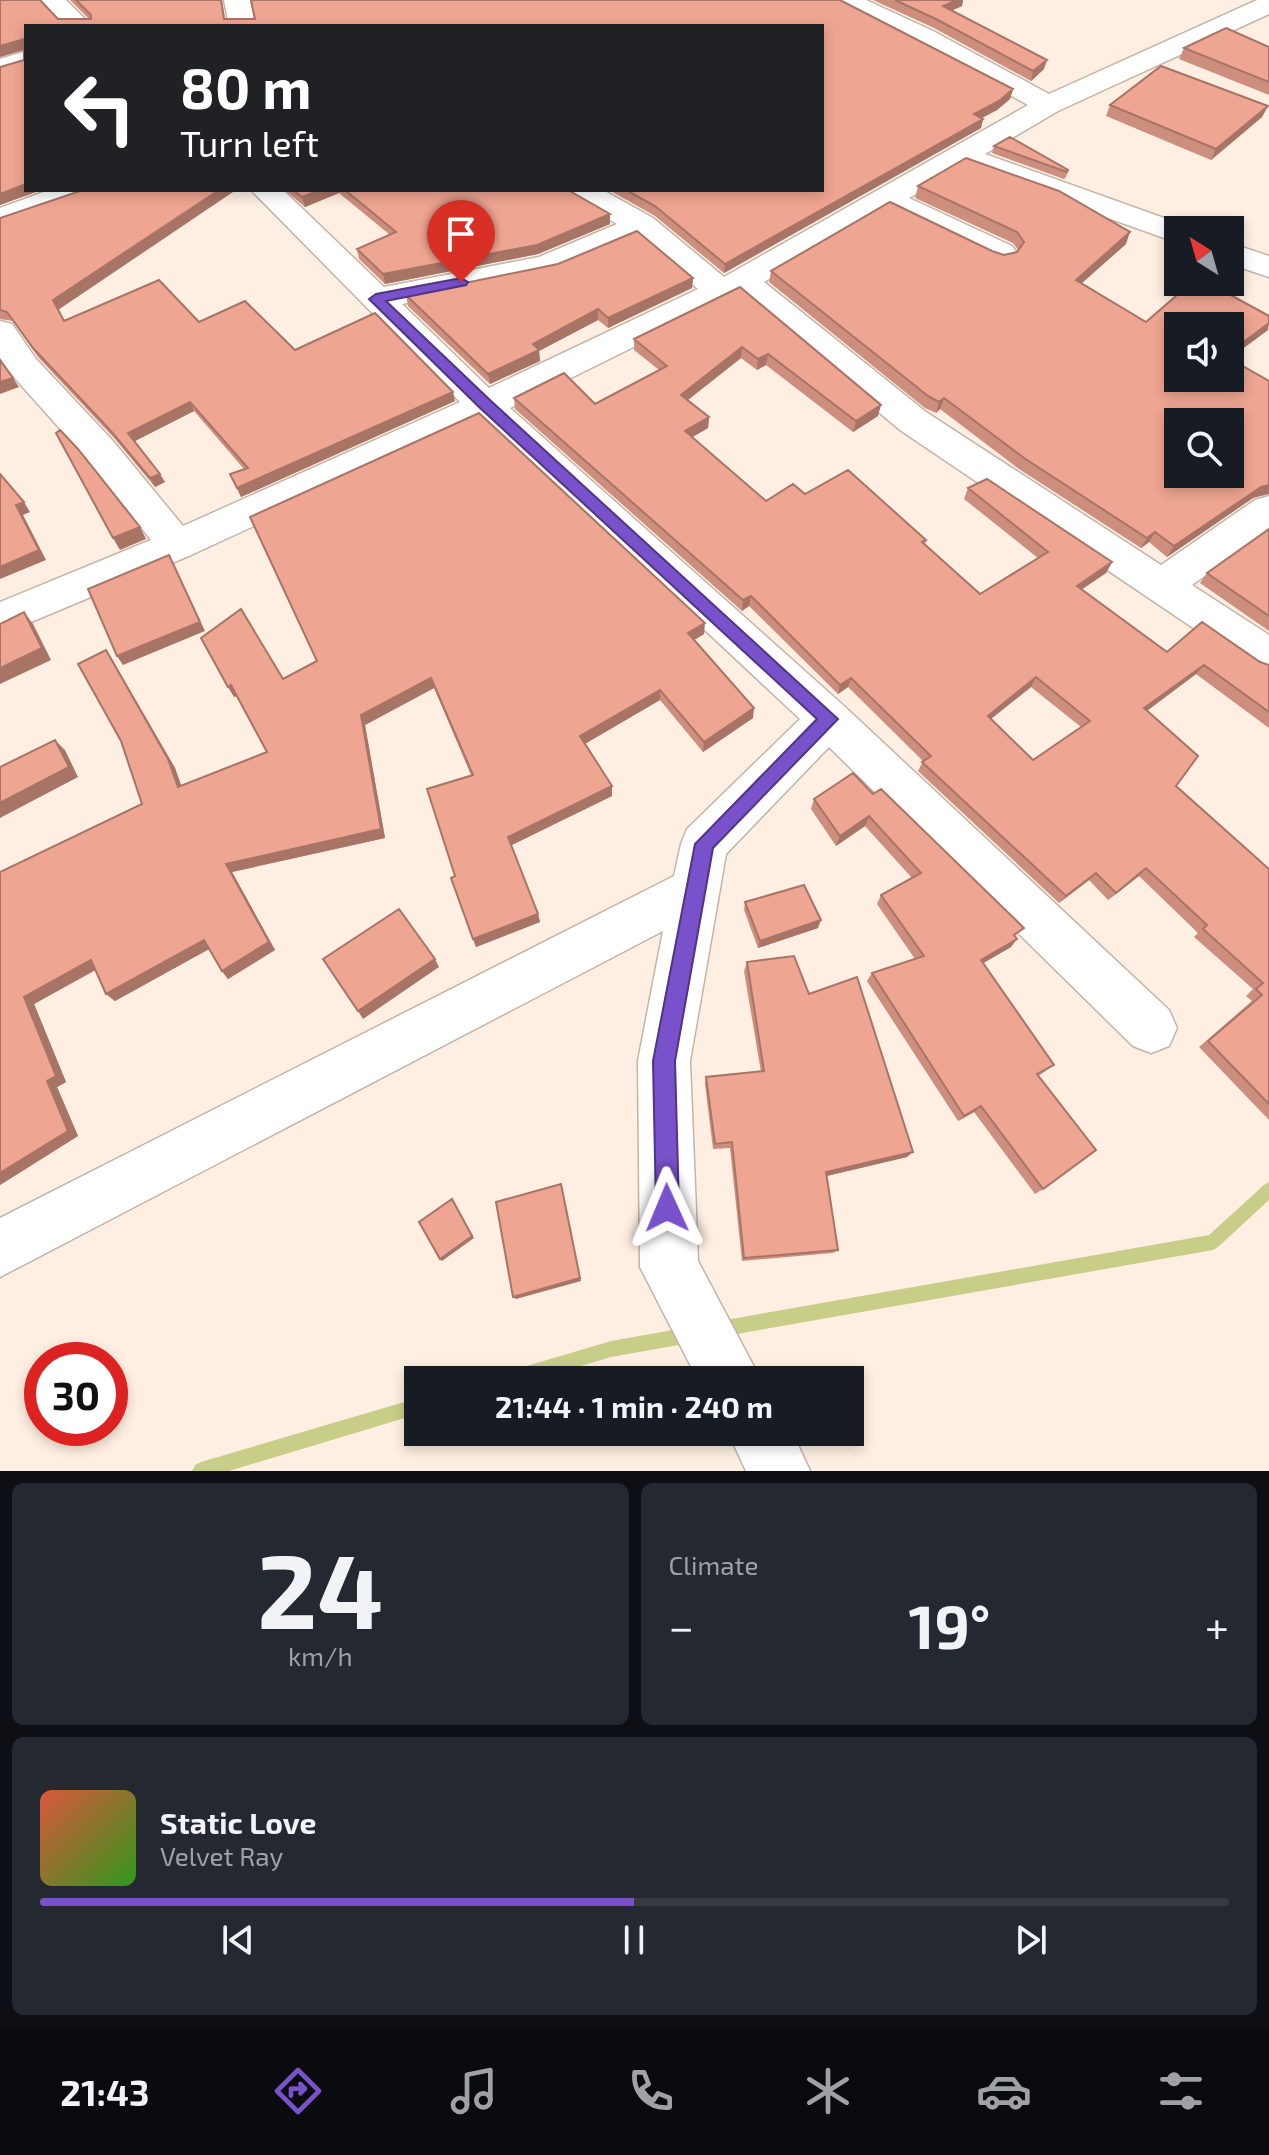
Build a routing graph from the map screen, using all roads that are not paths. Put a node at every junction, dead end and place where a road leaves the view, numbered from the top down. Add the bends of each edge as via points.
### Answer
1 (51, 0) edge
2 (237, 0) edge
3 (846, 0) edge
4 (1269, 4) edge
5 (77, 24) edge
6 (242, 24) edge
7 (1145, 59) junction
8 (24, 60) edge
9 (0, 68) edge
10 (1186, 75) edge
11 (1048, 105) junction
12 (961, 155) junction
13 (72, 192) edge
14 (268, 192) edge
15 (584, 192) edge
16 (888, 199) junction
17 (0, 218) edge
18 (642, 225) junction
19 (1164, 229) edge
20 (1001, 253) edge
21 (1244, 258) edge
22 (1269, 267) edge
23 (731, 286) junction
24 (376, 299) junction
25 (0, 332) edge
26 (485, 405) junction
27 (1269, 510) edge
28 (177, 545) junction
29 (1161, 586) junction
30 (0, 619) edge
31 (1269, 657) edge
32 (829, 719) junction
33 (695, 890) junction
34 (1151, 1028) dead end
35 (0, 1248) edge
36 (723, 1366) edge
37 (766, 1446) edge
38 (779, 1471) edge

1 - 5 street
2 - 6 street
3 - 11 street
4 - 7 street
7 - 10 street
7 - 11 street
8 - 9 street
11 - 12 street
12 - 16 street
12 - 19 street
13 - 17 street
14 - 24 street
15 - 18 street
16 - 20 street
16 - 23 street
18 - 23 street
18 - 24 street via 547,265
21 - 22 street
23 - 26 street
23 - 29 street via 913,421
24 - 26 street
25 - 28 street
26 - 28 street
26 - 32 street
27 - 29 street
28 - 30 street
29 - 31 street
32 - 33 street via 704,844
32 - 34 street
33 - 35 street
33 - 36 street via 664,1061 669,1267
37 - 38 street

